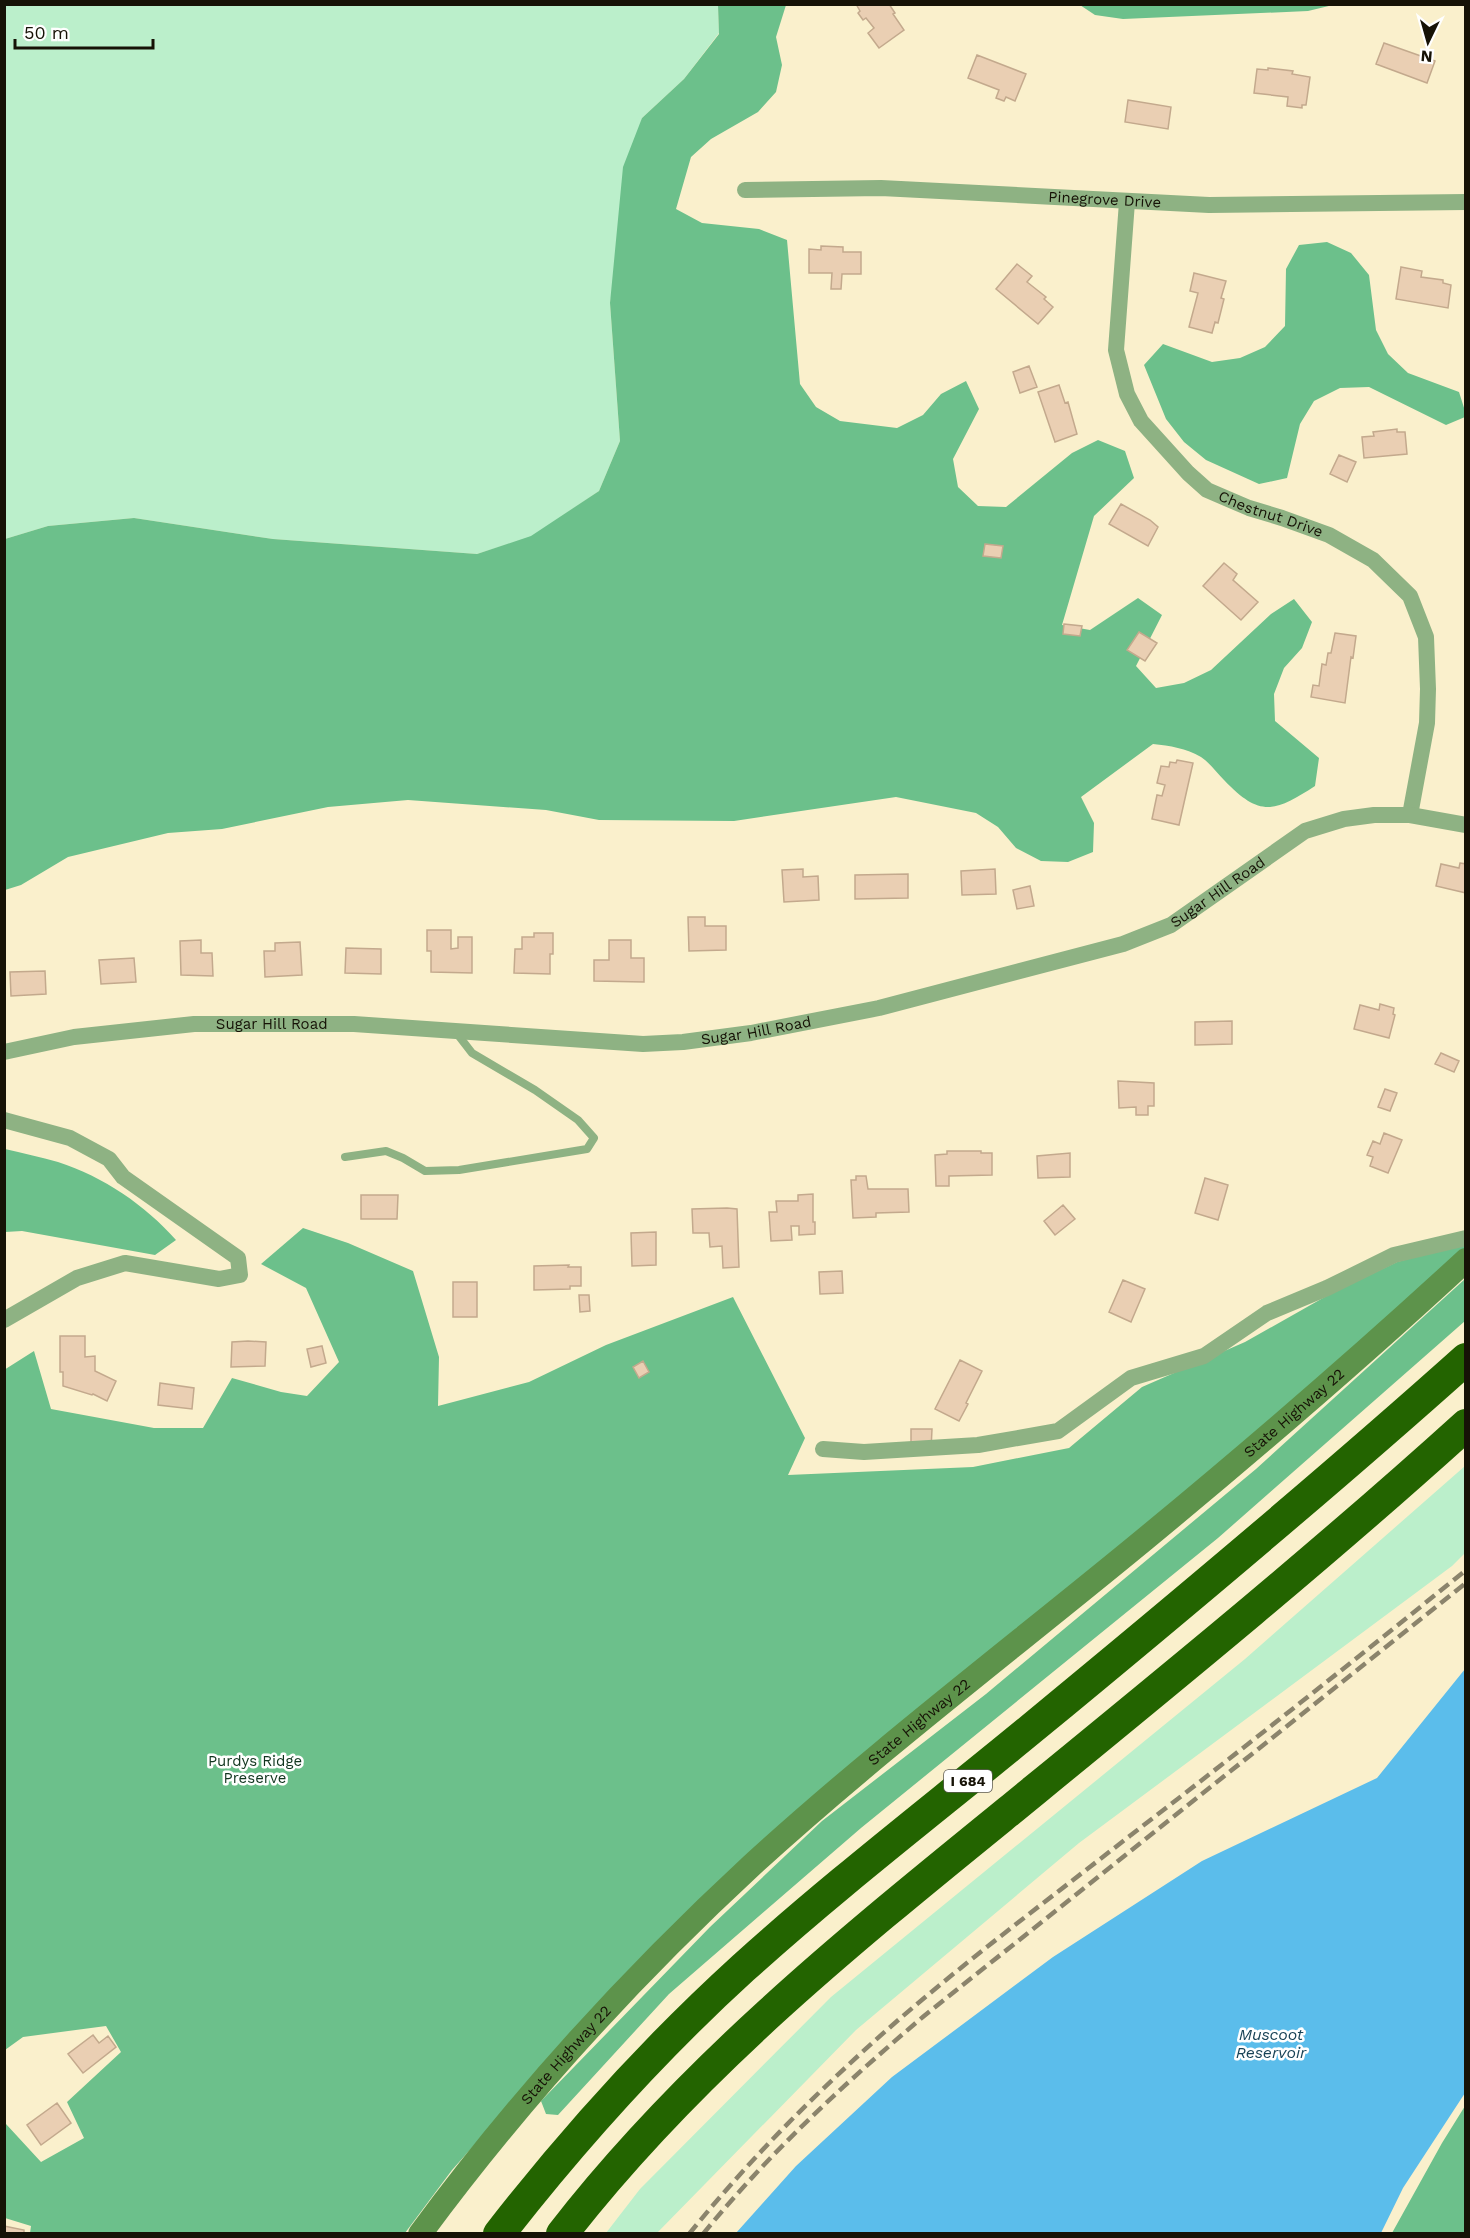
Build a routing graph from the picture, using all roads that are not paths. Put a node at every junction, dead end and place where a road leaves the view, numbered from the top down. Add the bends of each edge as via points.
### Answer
1 (746, 190) dead end
2 (1127, 202) junction
3 (1466, 202) edge
4 (1410, 816) junction
5 (1466, 825) edge
6 (454, 1031) junction
7 (4, 1052) edge
8 (4, 1120) edge
9 (345, 1156) dead end
10 (1466, 1238) edge
11 (1466, 1260) edge
12 (4, 1320) edge
13 (1466, 1359) edge
14 (1466, 1425) edge
15 (823, 1449) dead end
16 (420, 2234) edge
17 (499, 2234) edge
18 (562, 2234) edge

1 - 2 street, Pinegrove Drive via 881,188
2 - 3 street, Pinegrove Drive
2 - 4 street, Chestnut Drive via 1116,350 1127,394 1141,421 1207,490 1329,535 1373,560 1410,596 1426,637 1428,688 1427,723
4 - 5 street, Sugar Hill Road
4 - 6 street, Sugar Hill Road via 1374,814 1305,831 1171,925 1123,944 879,1008 683,1042 644,1044
6 - 7 street, Sugar Hill Road via 354,1024 194,1024 74,1037
6 - 9 lane via 472,1053 578,1120 594,1138 587,1149 459,1170 424,1171 386,1151
8 - 12 street via 70,1138 110,1159 123,1177 238,1258 240,1275 219,1279 125,1263 77,1278
10 - 15 street via 1394,1255 1267,1313 1204,1356 1131,1378 1058,1431 978,1445 864,1452
11 - 16 main road, State Highway 22 via 1216,1479 888,1748 750,1868 561,2060
13 - 17 highway, I 684 via 1263,1538 743,1968 608,2104
14 - 18 highway via 1294,1577 776,2005 682,2097

